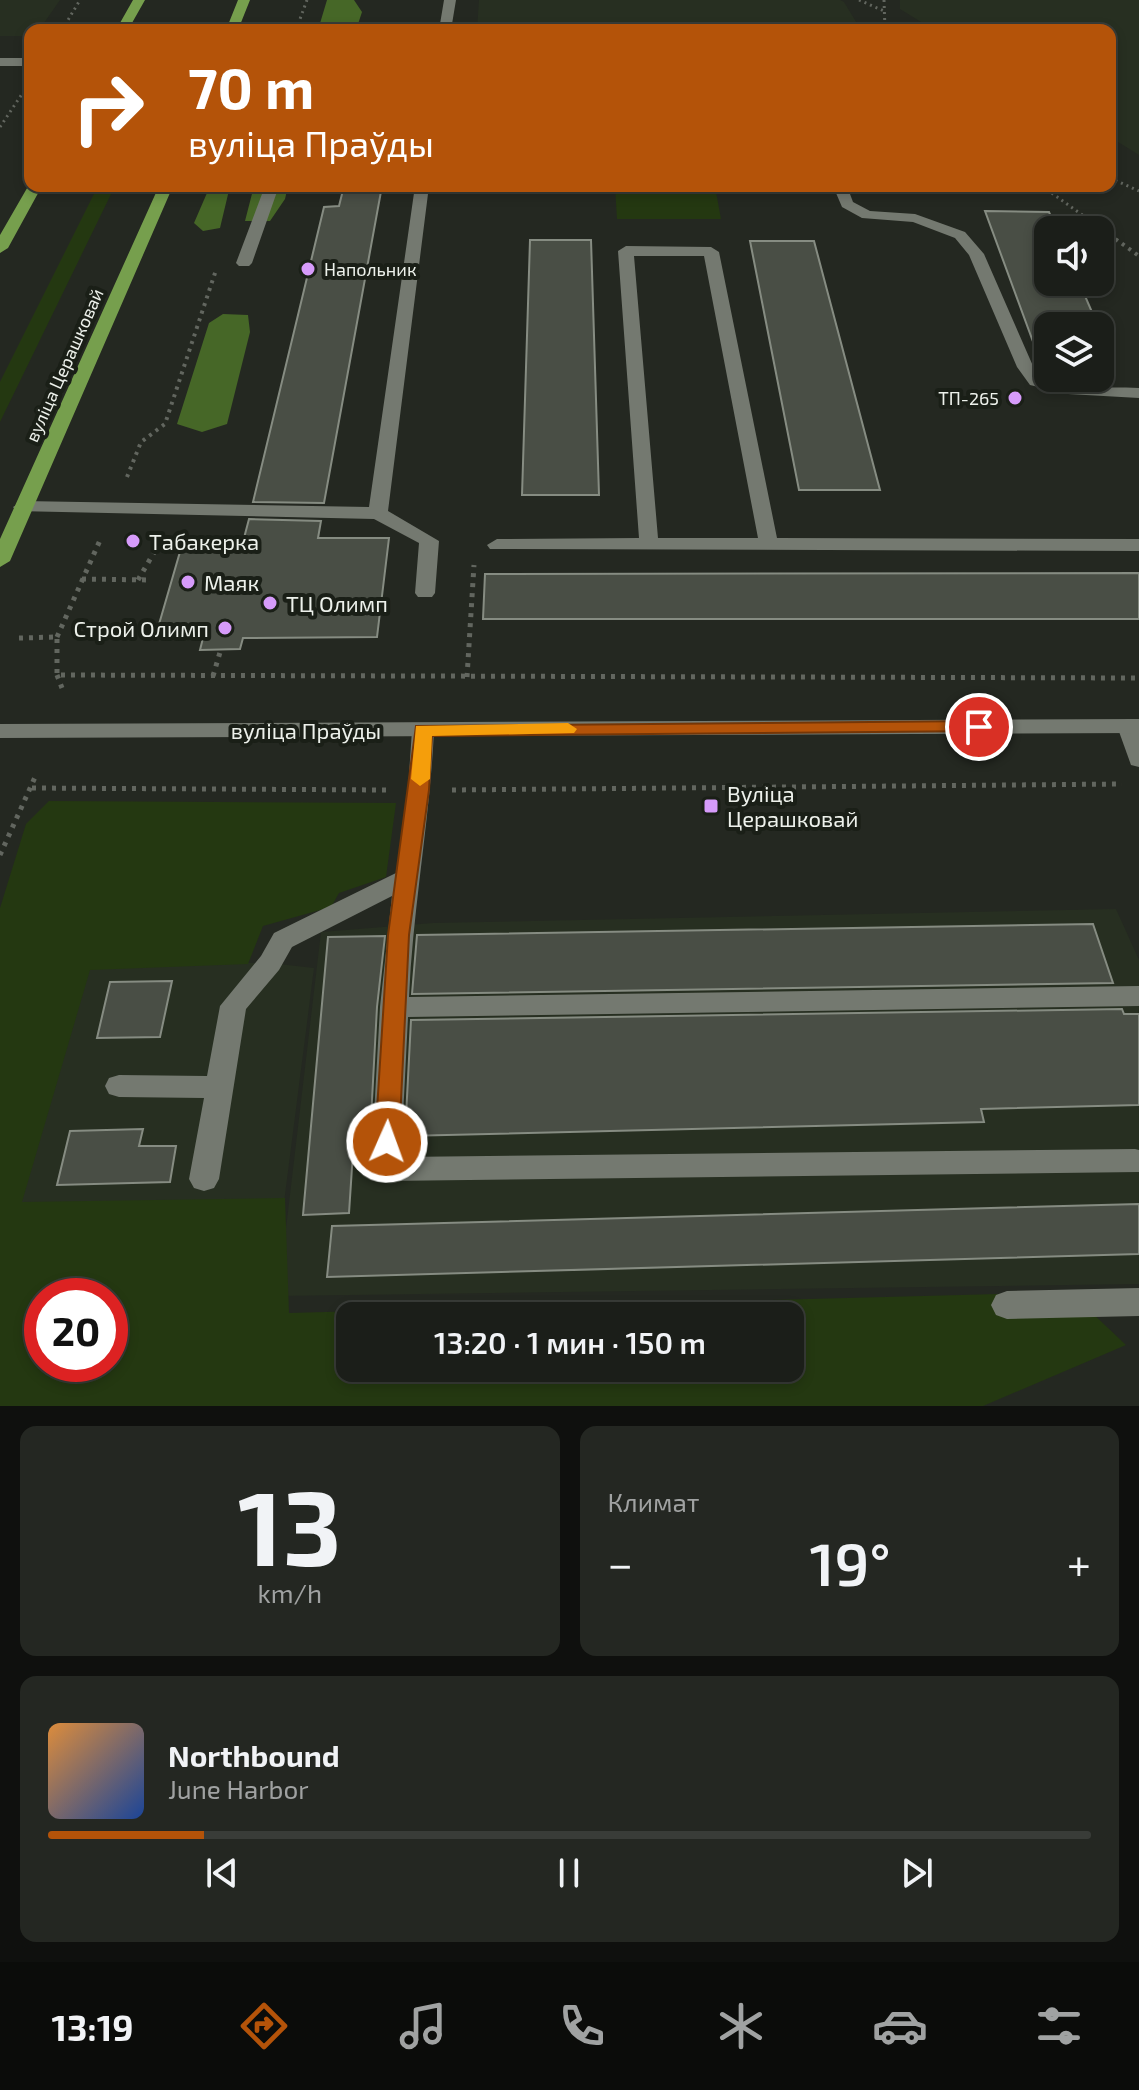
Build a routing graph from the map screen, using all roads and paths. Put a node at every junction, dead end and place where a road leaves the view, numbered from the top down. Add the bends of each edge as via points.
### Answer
1 (80, 0) edge
2 (139, 0) edge
3 (244, 0) edge
4 (307, 0) edge
5 (450, 0) edge
6 (859, 0) edge
7 (884, 0) edge
8 (884, 11) junction
9 (66, 24) edge
10 (126, 24) edge
11 (234, 24) edge
12 (298, 24) edge
13 (446, 24) edge
14 (885, 24) edge
15 (0, 62) edge
16 (24, 62) edge
17 (24, 91) edge
18 (0, 127) edge
19 (1116, 181) edge
20 (1139, 191) edge
21 (32, 192) edge
22 (163, 192) edge
23 (270, 192) edge
24 (421, 192) edge
25 (842, 192) edge
26 (1050, 192) edge
27 (0, 248) edge
28 (1139, 256) edge
29 (219, 260) dead end
30 (244, 263) dead end
31 (1139, 393) edge
32 (23, 507) junction
33 (114, 508) junction
34 (378, 513) junction
35 (164, 533) dead end
36 (649, 544) junction
37 (497, 545) dead end
38 (769, 545) junction
39 (1139, 545) edge
40 (474, 559) dead end
41 (0, 561) edge
42 (82, 579) junction
43 (138, 580) junction
44 (151, 580) dead end
45 (425, 593) dead end
46 (57, 637) junction
47 (19, 638) dead end
48 (221, 649) dead end
49 (57, 675) junction
50 (213, 676) junction
51 (467, 677) junction
52 (1139, 678) edge
53 (62, 688) dead end
54 (1133, 726) edge
55 (423, 730) junction
56 (0, 731) edge
57 (1139, 760) edge
58 (36, 775) dead end
59 (1123, 784) dead end
60 (32, 788) junction
61 (420, 790) junction
62 (4, 835) edge
63 (0, 855) edge
64 (405, 879) junction
65 (1139, 996) edge
66 (393, 1007) junction
67 (119, 1086) dead end
68 (219, 1087) junction
69 (1135, 1161) dead end
70 (204, 1179) dead end
71 (1139, 1302) edge
72 (1007, 1305) dead end

1 - 9 path
2 - 10 main road
3 - 11 main road
4 - 12 path
5 - 13 main road
6 - 8 path
7 - 8 path
8 - 14 path
15 - 16 main road
17 - 18 path
19 - 20 path
21 - 27 main road
22 - 32 main road, вуліца Церашковай
23 - 30 main road
24 - 34 main road
25 - 31 main road via 847,204 867,215 915,218 960,235 976,254 1036,381 1068,389
26 - 28 path
29 - 33 path via 165,424 141,442
32 - 33 main road
32 - 41 main road, вуліца Церашковай
33 - 34 main road
33 - 42 path
34 - 45 main road via 429,541
35 - 43 path
36 - 37 main road
36 - 38 main road
36 - 38 main road via 626,251 711,252
38 - 39 main road
40 - 51 path
42 - 43 path
42 - 46 path
43 - 44 path
46 - 47 path
46 - 49 path
48 - 50 path
49 - 50 path
49 - 53 path
50 - 51 path
51 - 52 path
54 - 55 main road, вуліца Праўды
54 - 57 main road
55 - 56 main road, вуліца Праўды
55 - 61 main road
58 - 60 path
59 - 61 path
60 - 61 path
60 - 62 path
61 - 64 main road
62 - 63 path
64 - 66 main road
64 - 68 main road via 283,940 233,1006
65 - 66 main road
66 - 69 main road via 386,1169
67 - 68 main road
68 - 70 main road
71 - 72 main road

